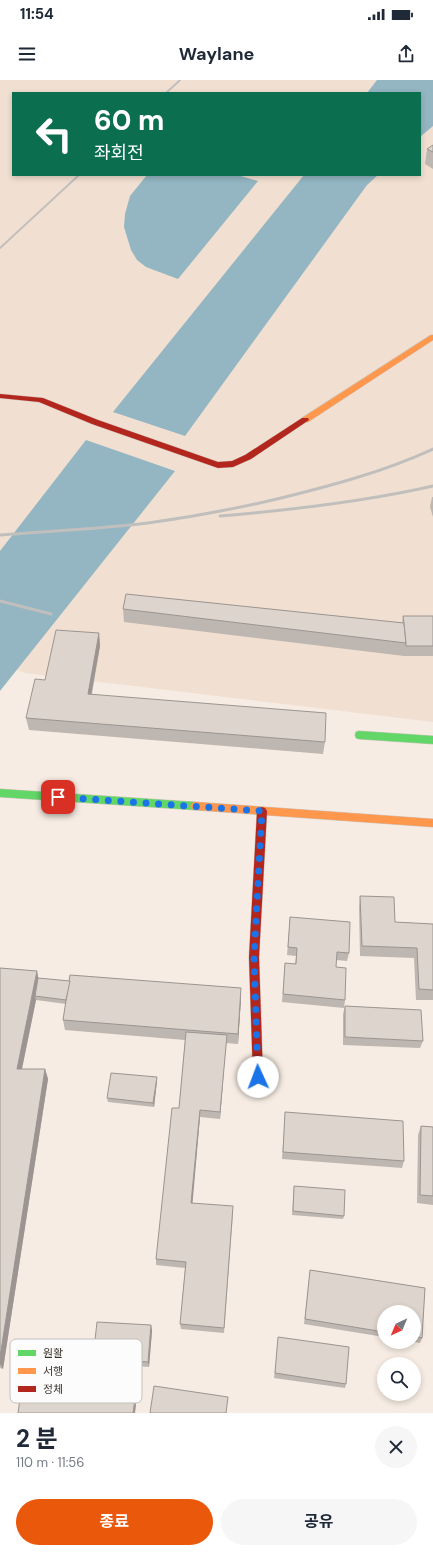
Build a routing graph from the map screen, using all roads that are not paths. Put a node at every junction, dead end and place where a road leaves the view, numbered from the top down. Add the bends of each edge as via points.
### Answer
1 (433, 337) edge
2 (0, 396) edge
3 (359, 735) dead end
4 (433, 740) edge
5 (0, 793) edge
6 (262, 811) junction
7 (433, 822) edge
8 (258, 1077) dead end

1 - 2 street via 248,457 232,464 218,465 40,400
3 - 4 street
5 - 6 street
6 - 7 street
6 - 8 street via 254,957

